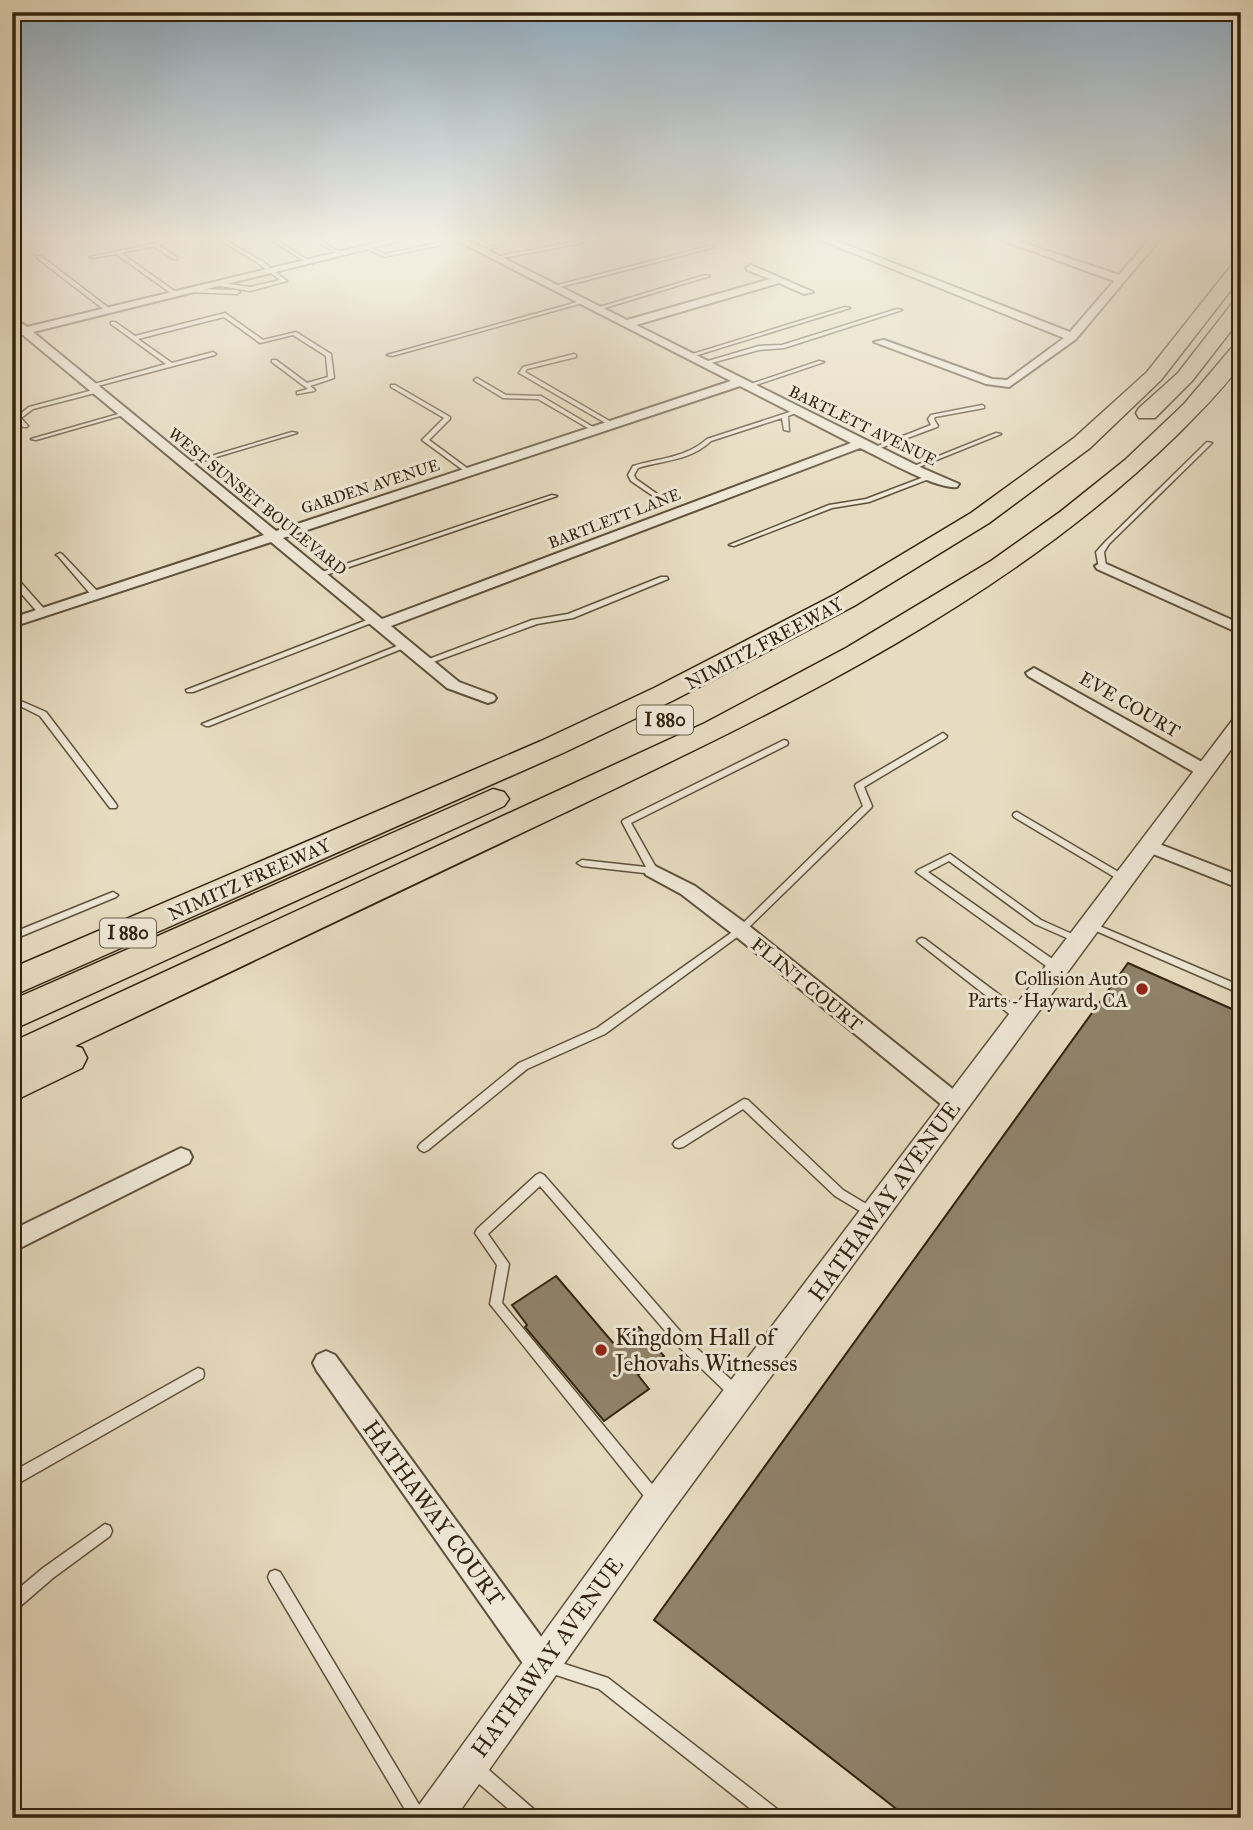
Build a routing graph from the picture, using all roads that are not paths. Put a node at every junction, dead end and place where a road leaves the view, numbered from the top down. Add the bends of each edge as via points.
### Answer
1 (45, 325) edge
2 (116, 325) edge
3 (186, 325) edge
4 (238, 325) edge
5 (498, 325) edge
6 (628, 325) edge
7 (792, 325) edge
8 (849, 325) edge
9 (1043, 325) edge
10 (1082, 325) edge
11 (1194, 325) edge
12 (1225, 325) edge
13 (18, 332) edge
14 (1072, 337) junction
15 (134, 338) junction
16 (880, 342) dead end
17 (1241, 348) edge
18 (213, 354) dead end
19 (390, 355) dead end
20 (574, 356) dead end
21 (689, 356) junction
22 (274, 361) dead end
23 (821, 362) dead end
24 (704, 363) junction
25 (170, 365) junction
26 (477, 380) dead end
27 (744, 384) junction
28 (306, 385) junction
29 (393, 386) dead end
30 (93, 388) junction
31 (299, 393) dead end
32 (982, 407) dead end
33 (798, 411) junction
34 (124, 414) junction
35 (785, 416) junction
36 (611, 425) junction
37 (25, 426) dead end
38 (595, 430) junction
39 (787, 430) dead end
40 (294, 433) dead end
41 (998, 433) dead end
42 (34, 439) dead end
43 (1209, 443) dead end
44 (867, 446) junction
45 (184, 465) junction
46 (912, 468) junction
47 (470, 472) junction
48 (932, 476) junction
49 (952, 484) dead end
50 (554, 496) dead end
51 (659, 497) dead end
52 (274, 536) junction
53 (732, 545) dead end
54 (60, 555) dead end
55 (1102, 566) joint
56 (320, 575) junction
57 (12, 578) edge
58 (664, 579) dead end
59 (96, 595) junction
60 (43, 613) junction
61 (378, 622) junction
62 (12, 623) edge
63 (1241, 630) edge
64 (405, 646) junction
65 (425, 662) junction
66 (1034, 673) dead end
67 (190, 690) dead end
68 (488, 698) dead end
69 (12, 699) edge
70 (1241, 722) edge
71 (206, 724) dead end
72 (943, 736) dead end
73 (784, 743) dead end
74 (1205, 771) junction
75 (113, 806) dead end
76 (1017, 815) dead end
77 (1149, 846) junction
78 (582, 863) dead end
79 (653, 871) junction
80 (1124, 879) junction
81 (1241, 883) edge
82 (386, 886) junction
83 (113, 895) dead end
84 (741, 930) junction
85 (1084, 933) junction
86 (12, 937) edge
87 (922, 941) dead end
88 (1057, 968) junction
89 (12, 983) edge
90 (1241, 990) edge
91 (12, 1016) edge
92 (1021, 1017) junction
93 (12, 1059) edge
94 (12, 1087) edge
95 (956, 1104) junction
96 (679, 1144) dead end
97 (424, 1146) dead end
98 (181, 1157) dead end
99 (875, 1214) junction
100 (12, 1242) edge
101 (326, 1363) dead end
102 (198, 1374) dead end
103 (740, 1396) junction
104 (12, 1480) edge
105 (658, 1503) junction
106 (105, 1531) dead end
107 (275, 1577) dead end
108 (12, 1604) edge
109 (542, 1664) junction
110 (470, 1765) junction
111 (419, 1818) edge
112 (432, 1818) edge
113 (531, 1818) edge
114 (775, 1818) edge

1 - 13 street
2 - 15 lane
3 - 15 lane
4 - 28 lane via 262,342 294,333 329,355 331,378
5 - 19 lane
6 - 21 street, BARTLETT AVENUE
7 - 21 lane
8 - 24 lane
9 - 14 street
10 - 14 street
11 - 89 highway, NIMITZ FREEWAY / I 880 via 1154,376 1082,443 980,518 845,600 552,747
12 - 91 highway, I 880 via 1185,377 1109,449 1022,516 846,626 652,727
13 - 30 street, WEST SUNSET BOULEVARD
14 - 16 street via 1009,384 990,382
15 - 25 lane
17 - 82 highway, I 880 via 1175,424 1091,498 899,629 716,729
18 - 25 lane
20 - 36 lane via 526,368 522,373
21 - 24 street, BARTLETT AVENUE
22 - 28 lane
23 - 27 lane
24 - 27 street, BARTLETT AVENUE
25 - 30 lane
26 - 38 lane via 505,397 539,397
27 - 33 street, BARTLETT AVENUE
27 - 36 street, GARDEN AVENUE
28 - 31 lane via 312,390
29 - 47 lane via 448,418 425,440
30 - 34 street, WEST SUNSET BOULEVARD
30 - 37 lane via 31,408 18,418
32 - 44 lane via 933,416 935,426
33 - 35 lane
33 - 44 street, BARTLETT AVENUE
34 - 42 lane
34 - 45 street, WEST SUNSET BOULEVARD
35 - 39 lane
35 - 51 lane via 709,440 689,456 635,467 633,480
36 - 38 street, GARDEN AVENUE
38 - 47 street, GARDEN AVENUE
40 - 45 lane
41 - 46 lane
43 - 55 lane via 1107,543 1100,552
44 - 46 street, BARTLETT AVENUE
44 - 61 street, BARTLETT LANE
45 - 52 street, WEST SUNSET BOULEVARD
46 - 48 street, BARTLETT AVENUE
47 - 52 street, GARDEN AVENUE
48 - 49 street, BARTLETT AVENUE
48 - 53 lane via 867,500 831,506
50 - 56 lane
52 - 56 street, WEST SUNSET BOULEVARD
52 - 59 street, GARDEN AVENUE
54 - 59 lane
55 - 63 street
56 - 61 street, WEST SUNSET BOULEVARD
57 - 60 lane
58 - 65 lane via 570,616 535,622
59 - 60 street, GARDEN AVENUE
60 - 62 street, GARDEN AVENUE
61 - 64 street, WEST SUNSET BOULEVARD
61 - 67 lane
64 - 65 street, WEST SUNSET BOULEVARD
64 - 71 lane
65 - 68 street, WEST SUNSET BOULEVARD via 453,685
66 - 74 street, EVE COURT
69 - 75 lane via 43,715
70 - 74 street, HATHAWAY AVENUE
72 - 84 lane via 859,786 867,806
73 - 79 lane via 626,822
74 - 77 street, HATHAWAY AVENUE
76 - 80 lane
77 - 80 street, HATHAWAY AVENUE
77 - 81 street
78 - 79 lane
79 - 84 street, FLINT COURT via 688,890
80 - 85 street, HATHAWAY AVENUE
82 - 93 highway, I 880
82 - 94 highway
83 - 86 lane
84 - 95 street, FLINT COURT
84 - 97 lane via 601,1031 523,1066
85 - 88 street, HATHAWAY AVENUE
85 - 88 lane via 1038,922 950,857 920,872
85 - 90 lane
87 - 92 lane
88 - 92 street, HATHAWAY AVENUE
92 - 95 street, HATHAWAY AVENUE
95 - 99 street, HATHAWAY AVENUE
96 - 99 lane via 744,1104 839,1194
98 - 100 street
99 - 103 street, HATHAWAY AVENUE
101 - 109 street, HATHAWAY COURT
102 - 104 lane
103 - 105 street, HATHAWAY AVENUE
103 - 105 lane via 683,1343 540,1178 481,1233 503,1264 496,1304
105 - 109 street, HATHAWAY AVENUE
106 - 108 lane
107 - 111 lane
109 - 110 street, HATHAWAY AVENUE
109 - 114 lane via 603,1683
110 - 112 street, HATHAWAY AVENUE
110 - 113 lane

